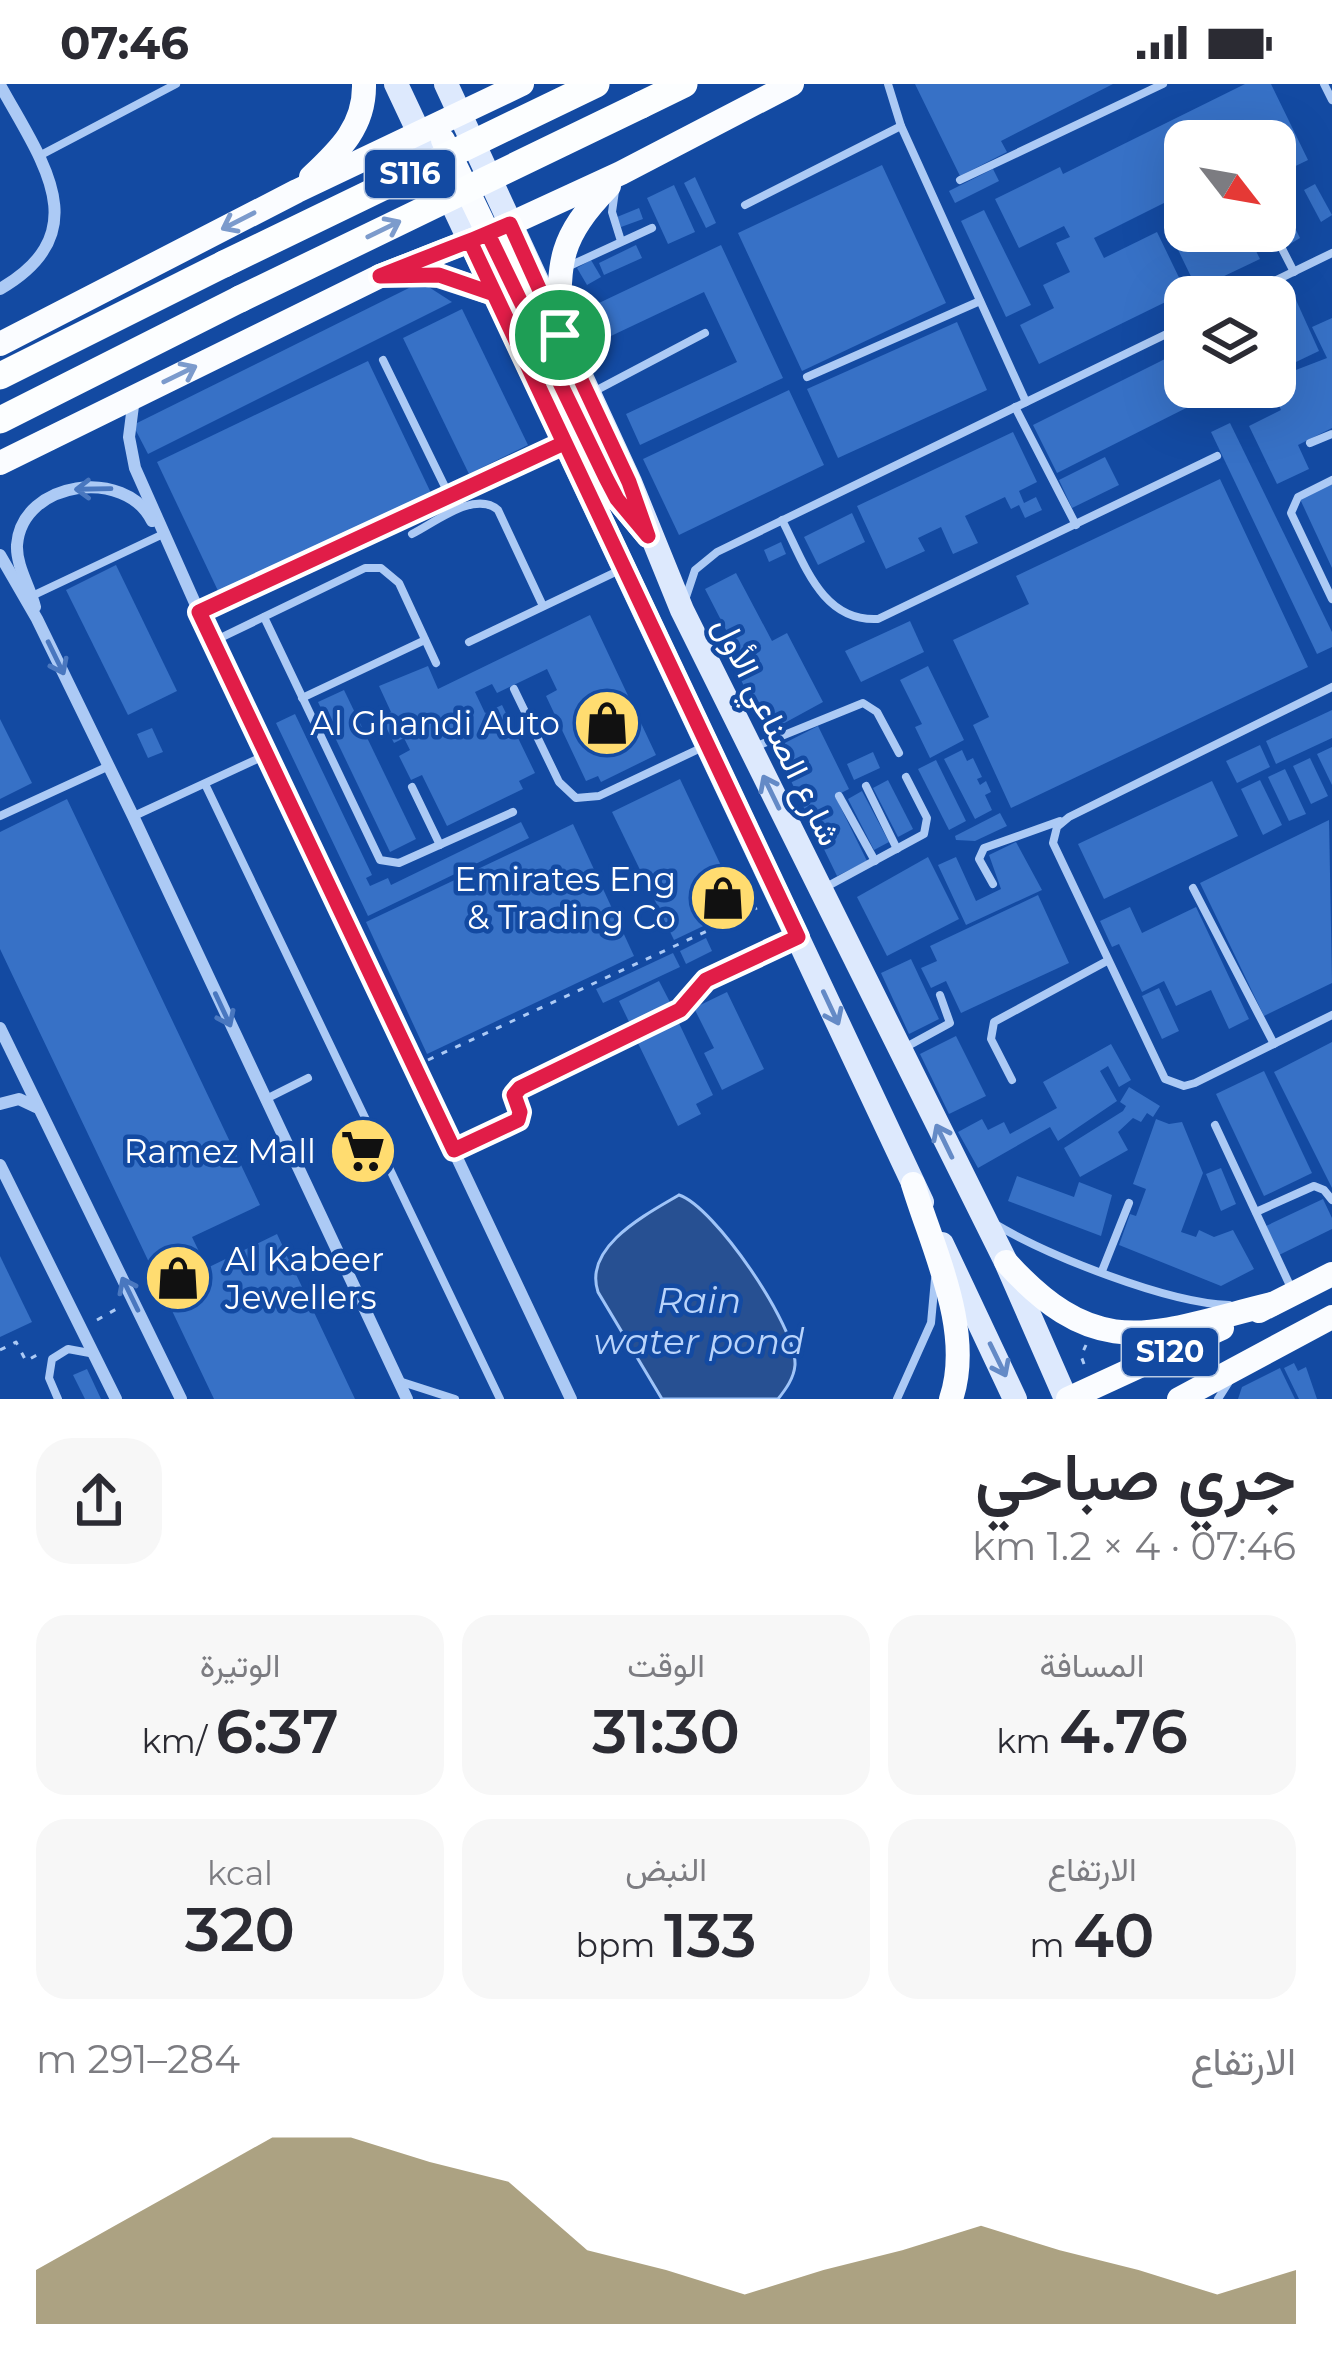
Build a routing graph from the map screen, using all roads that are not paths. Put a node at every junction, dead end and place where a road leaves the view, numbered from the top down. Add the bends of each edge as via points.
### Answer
1 (176, 84) edge
2 (364, 84) edge
3 (396, 84) edge
4 (446, 84) edge
5 (522, 84) edge
6 (596, 84) edge
7 (684, 84) edge
8 (792, 84) edge
9 (1162, 84) edge
10 (1324, 84) edge
11 (0, 85) edge
12 (886, 87) edge
13 (1332, 100) edge
14 (461, 116) junction
15 (901, 126) junction
16 (428, 130) junction
17 (38, 156) junction
18 (621, 173) junction
19 (960, 179) dead end
20 (296, 191) junction
21 (745, 205) dead end
22 (652, 228) dead end
23 (489, 233) junction
24 (621, 242) junction
25 (1284, 252) edge
26 (1332, 253) edge
27 (560, 270) junction
28 (1294, 272) junction
29 (380, 276) junction
30 (1286, 276) edge
31 (0, 289) edge
32 (494, 294) junction
33 (980, 301) junction
34 (705, 333) dead end
35 (560, 335) junction
36 (1164, 335) edge
37 (0, 344) edge
38 (382, 360) dead end
39 (0, 376) edge
40 (808, 377) dead end
41 (589, 394) junction
42 (134, 397) junction
43 (1026, 402) junction
44 (1015, 407) junction
45 (0, 420) edge
46 (1332, 434) edge
47 (564, 443) junction
48 (1310, 443) dead end
49 (1217, 456) dead end
50 (0, 463) edge
51 (1332, 480) edge
52 (449, 495) junction
53 (782, 520) junction
54 (1076, 525) junction
55 (412, 534) dead end
56 (158, 536) junction
57 (648, 536) junction
58 (0, 555) edge
59 (177, 555) junction
60 (623, 568) junction
61 (32, 596) junction
62 (1332, 598) edge
63 (543, 607) junction
64 (682, 610) junction
65 (199, 612) junction
66 (264, 617) junction
67 (37, 619) junction
68 (426, 640) junction
69 (214, 641) junction
70 (469, 642) dead end
71 (436, 663) dead end
72 (1332, 687) edge
73 (514, 689) dead end
74 (302, 698) junction
75 (708, 745) junction
76 (750, 749) junction
77 (898, 753) dead end
78 (269, 754) junction
79 (109, 766) junction
80 (906, 777) dead end
81 (205, 784) junction
82 (412, 787) dead end
83 (866, 787) dead end
84 (839, 796) dead end
85 (513, 812) dead end
86 (0, 816) edge
87 (133, 816) junction
88 (1062, 821) junction
89 (440, 845) junction
90 (897, 849) junction
91 (875, 861) junction
92 (993, 884) dead end
93 (1193, 887) dead end
94 (819, 890) junction
95 (798, 937) junction
96 (1107, 961) junction
97 (940, 995) dead end
98 (1332, 1015) edge
99 (3, 1035) edge
100 (1274, 1044) junction
101 (899, 1050) junction
102 (2, 1066) edge
103 (308, 1078) dead end
104 (1012, 1080) dead end
105 (265, 1100) junction
106 (0, 1104) edge
107 (41, 1112) junction
108 (1215, 1125) dead end
109 (454, 1150) junction
110 (0, 1165) edge
111 (913, 1184) junction
112 (1332, 1200) edge
113 (1129, 1203) dead end
114 (1256, 1213) junction
115 (980, 1214) junction
116 (936, 1260) junction
117 (1006, 1262) junction
118 (1102, 1270) junction
119 (1332, 1274) edge
120 (1283, 1299) junction
121 (1332, 1317) edge
122 (94, 1354) junction
123 (1235, 1370) junction
124 (398, 1381) junction
125 (58, 1399) edge
126 (116, 1399) edge
127 (182, 1399) edge
128 (407, 1399) edge
129 (455, 1399) edge
130 (500, 1399) edge
131 (572, 1399) edge
132 (897, 1399) edge
133 (951, 1399) edge
134 (1015, 1399) edge
135 (1067, 1399) edge
136 (1179, 1399) edge
137 (1197, 1399) edge
138 (1218, 1399) edge

1 - 17 lane
2 - 20 main road via 346,142
3 - 16 main road
4 - 14 main road, شارع الصناعي الأول
5 - 14 main road
6 - 39 highway, S116, bridge
45 -> 7 highway, S116, bridge
8 - 18 main road
9 - 19 lane
10 - 13 lane
11 - 17 street
12 - 15 lane
14 - 16 main road
14 - 23 main road, شارع الصناعي الأول
15 - 21 lane
15 - 33 lane
16 - 20 main road
16 - 23 main road
17 - 31 street via 57,213 52,240 37,263
18 - 23 main road
18 - 24 lane via 612,212
18 - 27 main road via 574,226
20 -> 37 main road
22 - 24 lane
23 - 29 main road
23 - 32 main road, شارع الصناعي الأول
23 - 35 main road, شارع الصناعي الأول
23 - 57 main road via 617,499
24 - 27 lane
25 - 28 lane
26 - 28 lane
27 - 35 main road
28 - 30 lane
29 - 32 main road via 439,275
42 -> 29 main road
32 - 47 main road, شارع الصناعي الأول
33 - 40 lane
33 - 43 lane
34 - 41 lane
35 - 41 main road, شارع الصناعي الأول
36 - 43 lane
38 - 52 lane
41 - 57 main road, شارع الصناعي الأول
42 - 50 main road
42 - 59 street via 132,458
43 - 44 lane
44 - 53 lane
44 - 54 lane
46 - 48 lane
47 - 52 lane
47 - 60 main road, شارع الصناعي الأول
49 - 54 lane
51 - 62 lane via 1298,497 1291,513
52 - 65 lane
53 - 54 lane via 821,595 865,619 890,616
53 - 64 lane via 705,560
55 - 63 lane via 476,502 492,504
56 - 59 street
56 - 61 lane
56 -> 61 street via 128,494 95,486 58,494 21,530 19,561
57 - 64 main road, شارع الصناعي الأول
58 - 67 street
59 - 65 street
60 - 63 lane
60 - 75 main road, شارع الصناعي الأول
61 - 67 street
63 - 70 lane
64 - 76 main road, شارع الصناعي الأول
65 - 69 street
66 - 68 lane via 365,568 381,568 399,583
66 - 69 lane
66 - 74 lane
67 -> 79 street
68 - 71 lane
68 - 74 lane
69 - 78 street
72 - 88 lane
73 - 75 lane via 559,782 577,797 599,796
74 - 89 lane via 376,856 394,864
75 - 95 main road, شارع الصناعي الأول
76 - 77 lane via 863,703 877,712
94 -> 76 main road, شارع الصناعي الأول
78 - 81 lane
78 - 109 street
79 - 86 lane
79 - 87 street
80 - 90 lane via 928,826
81 - 87 lane
81 - 130 lane
82 - 89 lane
83 - 90 lane
84 - 91 lane
85 - 89 lane
87 -> 105 street
88 - 92 lane via 984,848 979,859
88 - 96 lane via 1056,851
90 - 91 lane
91 - 94 lane
93 - 100 lane
94 - 101 main road, شارع الصناعي الأول
95 - 109 lane via 706,980 680,1010 520,1088 518,1120
95 -> 111 main road, شارع الصناعي الأول
96 - 100 lane via 1158,1071 1174,1084 1195,1083
96 - 104 lane via 994,1022 991,1039
97 - 101 lane via 947,1026
98 - 100 lane
99 - 102 street
99 - 107 street
115 -> 101 main road, شارع الصناعي الأول
103 - 105 lane
105 - 124 street
106 - 107 street via 19,1099
127 -> 107 street
108 - 114 lane
109 - 131 street
110 - 122 street
111 - 116 main road
111 -> 134 main road, شارع الصناعي الأول
112 - 114 lane via 1314,1186
113 - 118 lane
114 - 120 lane
115 - 117 main road, شارع الصناعي الأول
115 - 118 lane
116 - 132 lane via 931,1323
116 - 133 main road via 958,1334
117 - 120 main road via 1060,1312 1112,1333 1153,1333
117 - 135 main road, شارع الصناعي الأول
118 - 120 lane via 1187,1301
119 - 120 main road, S120
120 - 135 main road, S120
121 - 123 main road, S120
122 - 125 lane via 68,1349 52,1359
122 - 126 street
123 - 136 main road, S120
123 - 137 main road
123 - 138 lane
124 - 128 street
124 - 129 lane

